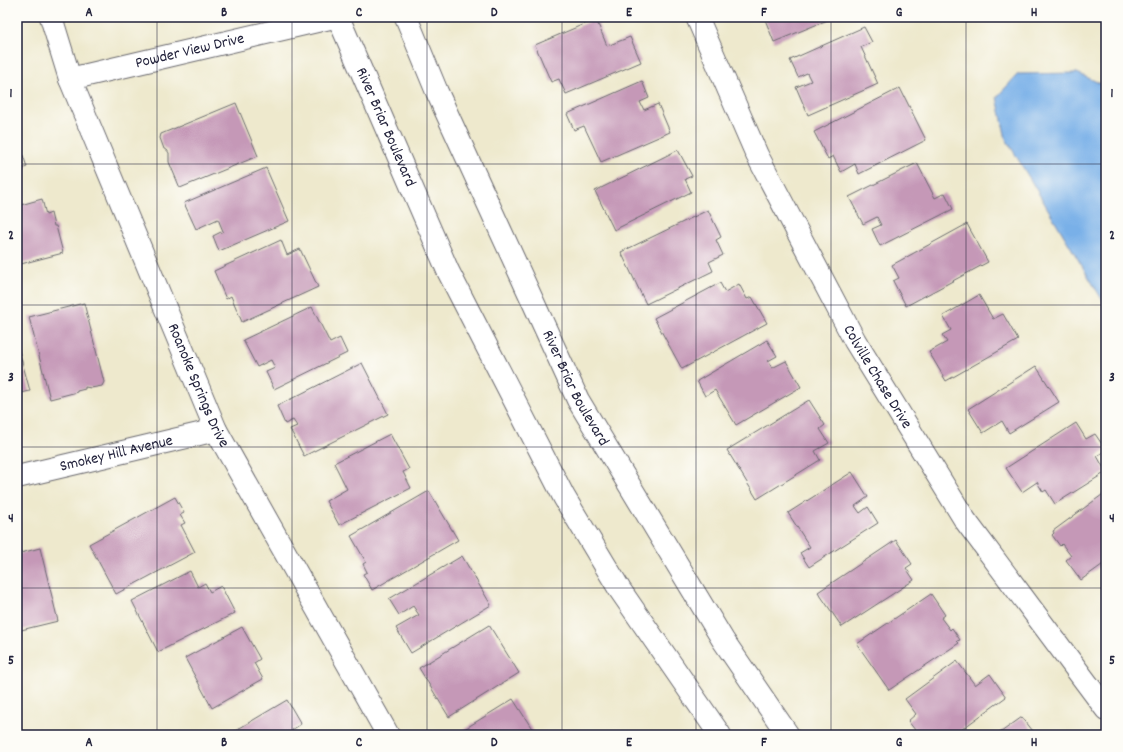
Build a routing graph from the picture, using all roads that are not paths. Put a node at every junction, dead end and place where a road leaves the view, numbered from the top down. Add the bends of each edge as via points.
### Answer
1 (51, 17) edge
2 (334, 17) edge
3 (338, 17) edge
4 (406, 17) edge
5 (697, 17) edge
6 (70, 79) junction
7 (216, 430) junction
8 (17, 477) edge
9 (1106, 709) edge
10 (388, 735) edge
11 (720, 735) edge
12 (788, 735) edge

1 - 6 street, Roanoke Springs Drive
2 - 6 street, Powder View Drive
3 - 11 street, River Briar Boulevard via 448,271 564,497 620,590
4 - 12 street, River Briar Boulevard via 437,92 578,400 723,640
5 - 9 street, Colville Chase Drive via 757,156 855,341 965,520
6 - 7 street, Roanoke Springs Drive
7 - 8 street, Smokey Hill Avenue
7 - 10 street, Roanoke Springs Drive

